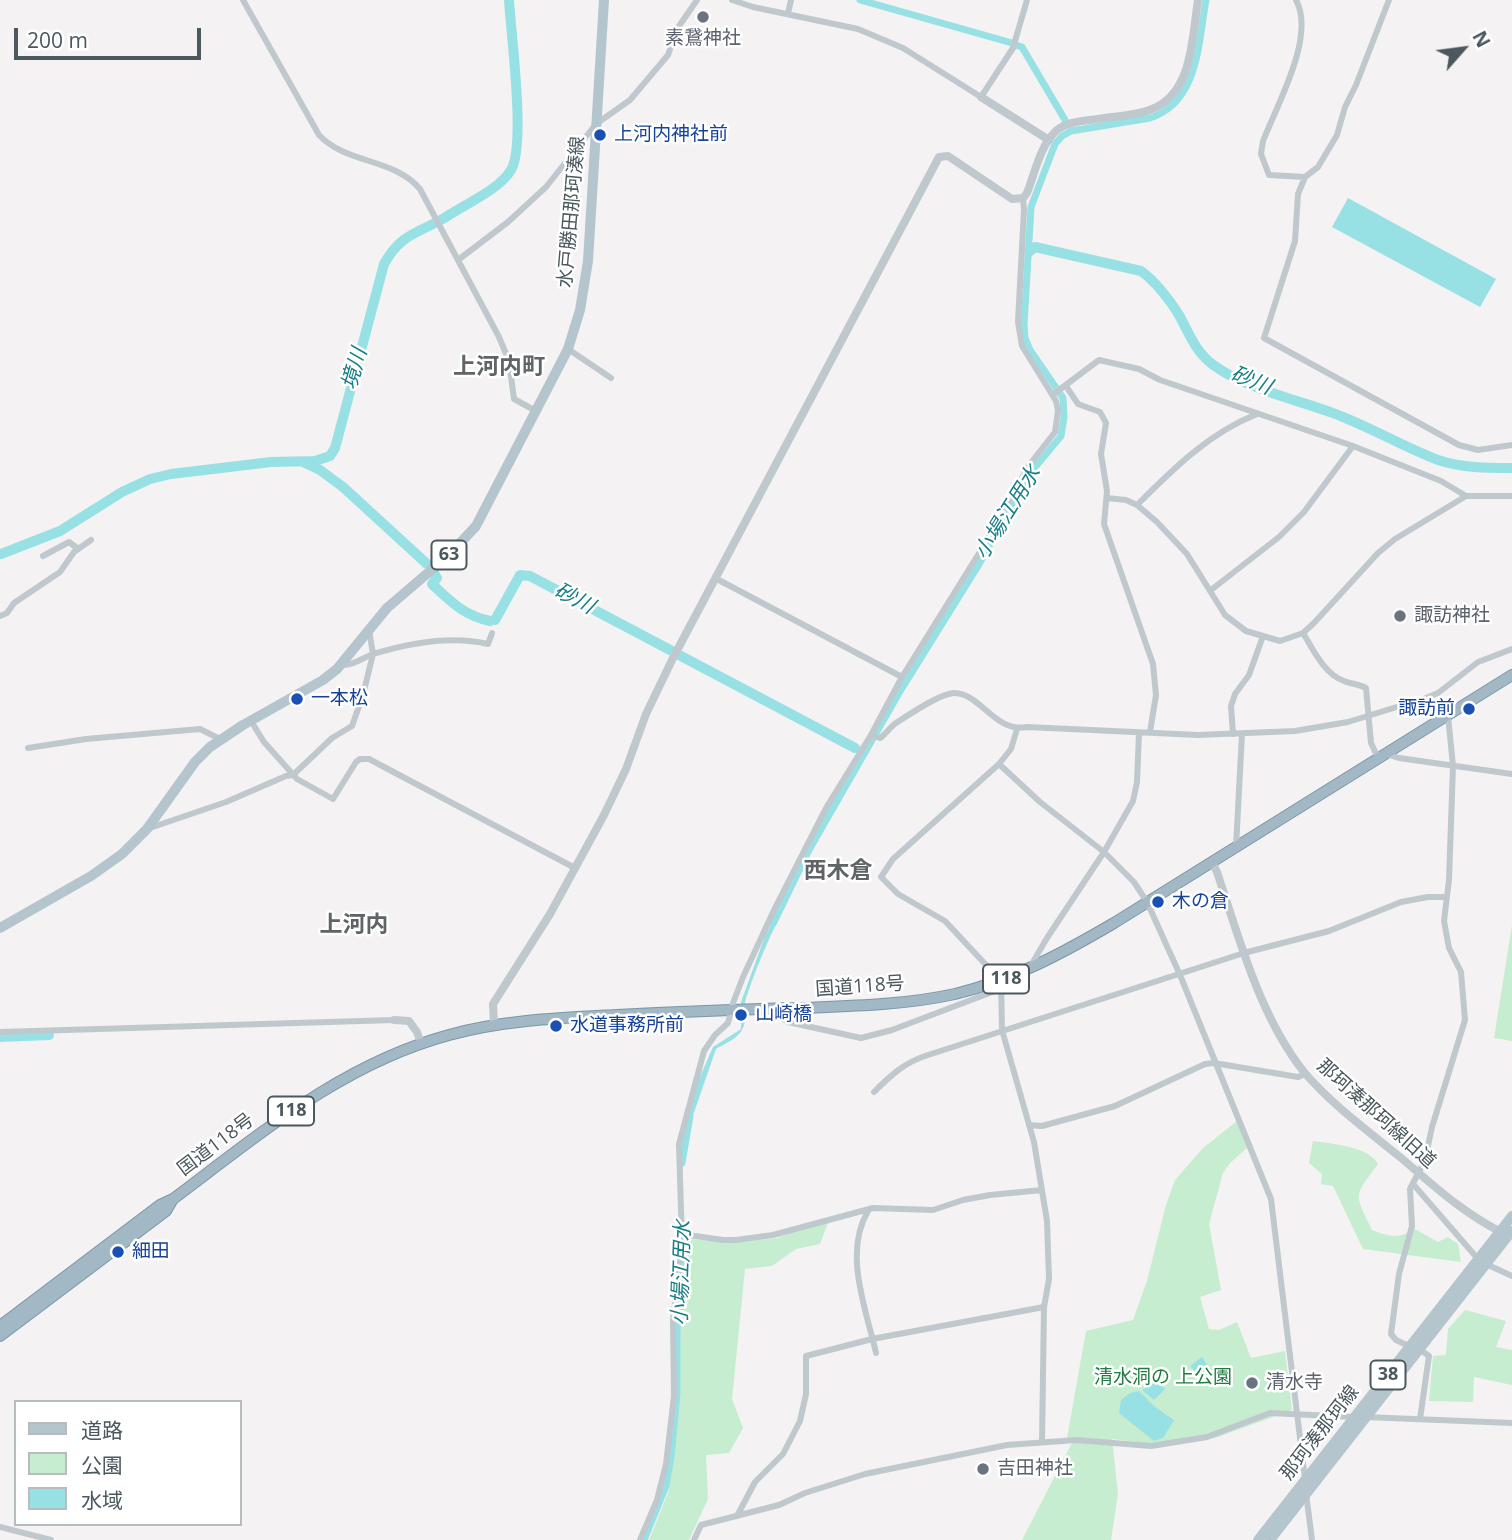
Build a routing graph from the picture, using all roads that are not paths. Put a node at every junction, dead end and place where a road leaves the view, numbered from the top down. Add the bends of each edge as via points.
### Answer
1 (243, 0) edge
2 (604, 0) edge
3 (697, 0) edge
4 (732, 0) edge
5 (791, 0) edge
6 (1027, 0) edge
7 (1198, 0) edge
8 (1296, 0) edge
9 (1389, 0) edge
10 (788, 13) junction
11 (981, 97) junction
12 (596, 124) junction
13 (1049, 139) junction
14 (1305, 177) junction
15 (1023, 198) junction
16 (458, 260) junction
17 (568, 349) junction
18 (611, 378) dead end
19 (1064, 387) junction
20 (1055, 393) dead end
21 (536, 411) junction
22 (1257, 414) junction
23 (1512, 445) edge
24 (1353, 446) junction
25 (1466, 496) junction
26 (1512, 496) edge
27 (1107, 498) junction
28 (1137, 505) junction
29 (92, 540) dead end
30 (77, 548) junction
31 (43, 556) dead end
32 (715, 578) junction
33 (1211, 590) junction
34 (0, 616) edge
35 (369, 630) junction
36 (1303, 632) junction
37 (492, 633) dead end
38 (1263, 636) junction
39 (1512, 649) edge
40 (373, 654) junction
41 (341, 665) junction
42 (1512, 675) edge
43 (902, 677) junction
44 (1369, 716) junction
45 (1448, 716) junction
46 (251, 721) junction
47 (1017, 729) junction
48 (1150, 732) junction
49 (1139, 733) junction
50 (1233, 734) junction
51 (1242, 734) junction
52 (875, 736) junction
53 (220, 739) junction
54 (28, 748) dead end
55 (1382, 756) junction
56 (999, 764) junction
57 (1453, 766) junction
58 (1512, 774) edge
59 (293, 775) junction
60 (147, 829) junction
61 (1236, 848) junction
62 (1104, 852) junction
63 (1212, 862) junction
64 (575, 868) junction
65 (1445, 897) junction
66 (1147, 902) junction
67 (0, 928) edge
68 (1244, 953) junction
69 (1029, 970) junction
70 (1180, 975) junction
71 (1001, 985) junction
72 (772, 1009) junction
73 (732, 1011) junction
74 (394, 1020) joint
75 (494, 1025) junction
76 (1002, 1030) junction
77 (0, 1032) edge
78 (421, 1043) junction
79 (1214, 1063) junction
80 (1306, 1074) junction
81 (874, 1092) dead end
82 (1030, 1125) junction
83 (1418, 1172) junction
84 (1413, 1184) junction
85 (1042, 1191) junction
86 (173, 1199) junction
87 (868, 1210) junction
88 (1512, 1216) edge
89 (684, 1234) junction
90 (1508, 1234) edge
91 (1482, 1262) junction
92 (1512, 1276) edge
93 (1044, 1307) junction
94 (0, 1326) edge
95 (0, 1336) edge
96 (873, 1339) junction
97 (1415, 1348) junction
98 (876, 1353) dead end
99 (1296, 1413) junction
100 (1361, 1417) junction
101 (1420, 1419) junction
102 (1512, 1423) edge
103 (1042, 1441) junction
104 (1305, 1479) junction
105 (1306, 1494) junction
106 (737, 1516) junction
107 (0, 1528) edge
108 (51, 1540) edge
109 (640, 1540) edge
110 (694, 1540) edge
111 (1258, 1540) edge
112 (1270, 1540) edge
113 (1312, 1540) edge

1 - 16 street via 319,135 335,148 405,175 420,189
2 - 12 main road, 水戸勝田那珂湊線 / 63
3 - 12 street via 661,65 630,100
4 - 10 street
5 - 10 street
6 - 11 street via 1016,41
7 - 13 street via 1184,77 1169,99 1143,112 1069,124
8 - 14 street via 1303,21 1302,41 1261,154 1269,175
9 - 14 street via 1334,141 1318,167
10 - 11 street via 858,29 903,48
11 - 13 street
12 - 16 street via 546,187
12 - 17 main road, 水戸勝田那珂湊線 / 63 via 587,272
13 - 15 street
14 - 23 street via 1298,194 1295,241 1264,338 1460,444 1478,450
15 - 32 street via 1012,199 954,160 939,157
15 - 43 street via 1019,337 1056,401 1055,432 1030,464
16 - 21 street via 506,351 514,399
17 - 18 street
17 - 21 main road, 水戸勝田那珂湊線 / 63
19 - 20 street
19 - 22 street via 1099,360 1139,369
19 - 27 street via 1077,404 1104,417 1107,430 1101,454
21 - 35 main road, 水戸勝田那珂湊線 / 63 via 476,526
22 - 24 street
22 - 28 street via 1215,435
24 - 25 street via 1441,481
24 - 33 street via 1304,512
25 - 26 street
25 - 36 street via 1378,553
27 - 28 street
27 - 48 street via 1104,524 1153,664 1156,695
28 - 33 street via 1187,554
29 - 30 street
30 - 31 street via 69,542
30 - 34 street via 60,572
32 - 43 street
32 - 64 street
33 - 38 street via 1225,615 1245,631
35 - 40 street
35 - 41 main road, 水戸勝田那珂湊線 / 63
36 - 38 street via 1280,641
36 - 44 street via 1336,677 1366,688
37 - 40 street via 488,644 430,642
38 - 50 street via 1249,675 1234,694
39 - 44 street via 1478,662 1438,693
40 - 41 street
40 - 59 street via 352,726 332,738
41 - 46 main road, 水戸勝田那珂湊線 / 63
42 - 45 highway, 国道118号 / 118
43 - 52 street
44 - 51 street via 1318,728
44 - 55 street via 1371,743
45 - 55 highway, 国道118号 / 118
45 - 57 street
46 - 53 main road, 水戸勝田那珂湊線 / 63
46 - 59 street
47 - 49 street
47 - 52 street via 955,692
47 - 56 street
48 - 49 street
48 - 50 street
49 - 62 street via 1136,793
50 - 51 street
51 - 61 street
52 - 73 street via 827,808 775,908
53 - 54 street via 200,729
53 - 60 main road, 水戸勝田那珂湊線 / 63 via 195,762
55 - 57 street
55 - 61 highway, 国道118号 / 118
56 - 62 street
56 - 71 street via 893,859 881,877 898,894 945,921
57 - 58 street
57 - 65 street
59 - 60 street
59 - 64 street via 332,799 356,762 369,759
60 - 67 main road, 水戸勝田那珂湊線 / 63 via 91,876
61 - 63 highway, 国道118号 / 118
62 - 66 street
62 - 69 street
63 - 66 highway, 国道118号 / 118
63 - 68 street, 那珂湊那珂線旧道
64 - 75 street via 493,1004
65 - 68 street via 1401,902 1329,931
65 - 83 street via 1444,932 1461,972 1465,1020
66 - 69 highway, 国道118号 / 118
66 - 70 street
68 - 70 street
68 - 80 street, 那珂湊那珂線旧道 via 1274,1021
69 - 71 highway, 国道118号 / 118
70 - 76 street
70 - 79 street
71 - 72 highway, 国道118号 / 118 via 883,1005
71 - 72 street via 861,1038 788,1021
71 - 76 street
72 - 73 highway, 国道118号 / 118
73 - 75 highway, 国道118号 / 118
73 - 89 street via 729,1023 704,1051 681,1132 678,1159
74 - 77 street
74 - 78 street via 409,1021
75 - 78 highway, 国道118号 / 118
76 - 81 street via 912,1060
76 - 82 street
78 - 86 highway, 国道118号 / 118 via 360,1068 307,1098
79 - 80 street via 1298,1077
79 - 82 street via 1115,1106 1042,1126
79 - 99 street via 1271,1199
80 - 83 street, 那珂湊那珂線旧道
82 - 85 street
83 - 84 street
83 - 90 street, 那珂湊那珂線旧道 via 1460,1208
84 - 91 street
84 - 97 street via 1409,1203 1412,1226 1399,1274 1391,1334
85 - 87 street via 990,1195 933,1210
85 - 93 street via 1049,1279
86 - 94 highway, 国道118号 / 118
86 - 95 highway, 国道118号 / 118 via 166,1211
87 - 89 street via 736,1240
87 - 96 street via 858,1236 858,1261
88 - 90 main road, 那珂湊那珂線 / 38
89 - 109 street via 673,1320 674,1396 666,1464
90 - 91 main road, 那珂湊那珂線 / 38
91 - 92 street
91 - 97 main road, 那珂湊那珂線 / 38
93 - 96 street
93 - 103 street
96 - 98 street
96 - 106 street via 806,1356 800,1421 783,1454 755,1482
97 - 100 main road, 那珂湊那珂線 / 38
97 - 101 street via 1429,1356
99 - 100 street
99 - 103 street via 1270,1413 1207,1437 1165,1445
99 - 104 street
100 - 101 street
100 - 104 main road, 那珂湊那珂線 / 38
100 - 105 main road, 那珂湊那珂線 / 38
101 - 102 street
103 - 106 street via 864,1474
104 - 105 street
104 - 111 main road, 那珂湊那珂線 / 38
105 - 112 main road, 那珂湊那珂線 / 38
105 - 113 street
106 - 110 street via 701,1525
107 - 108 street

